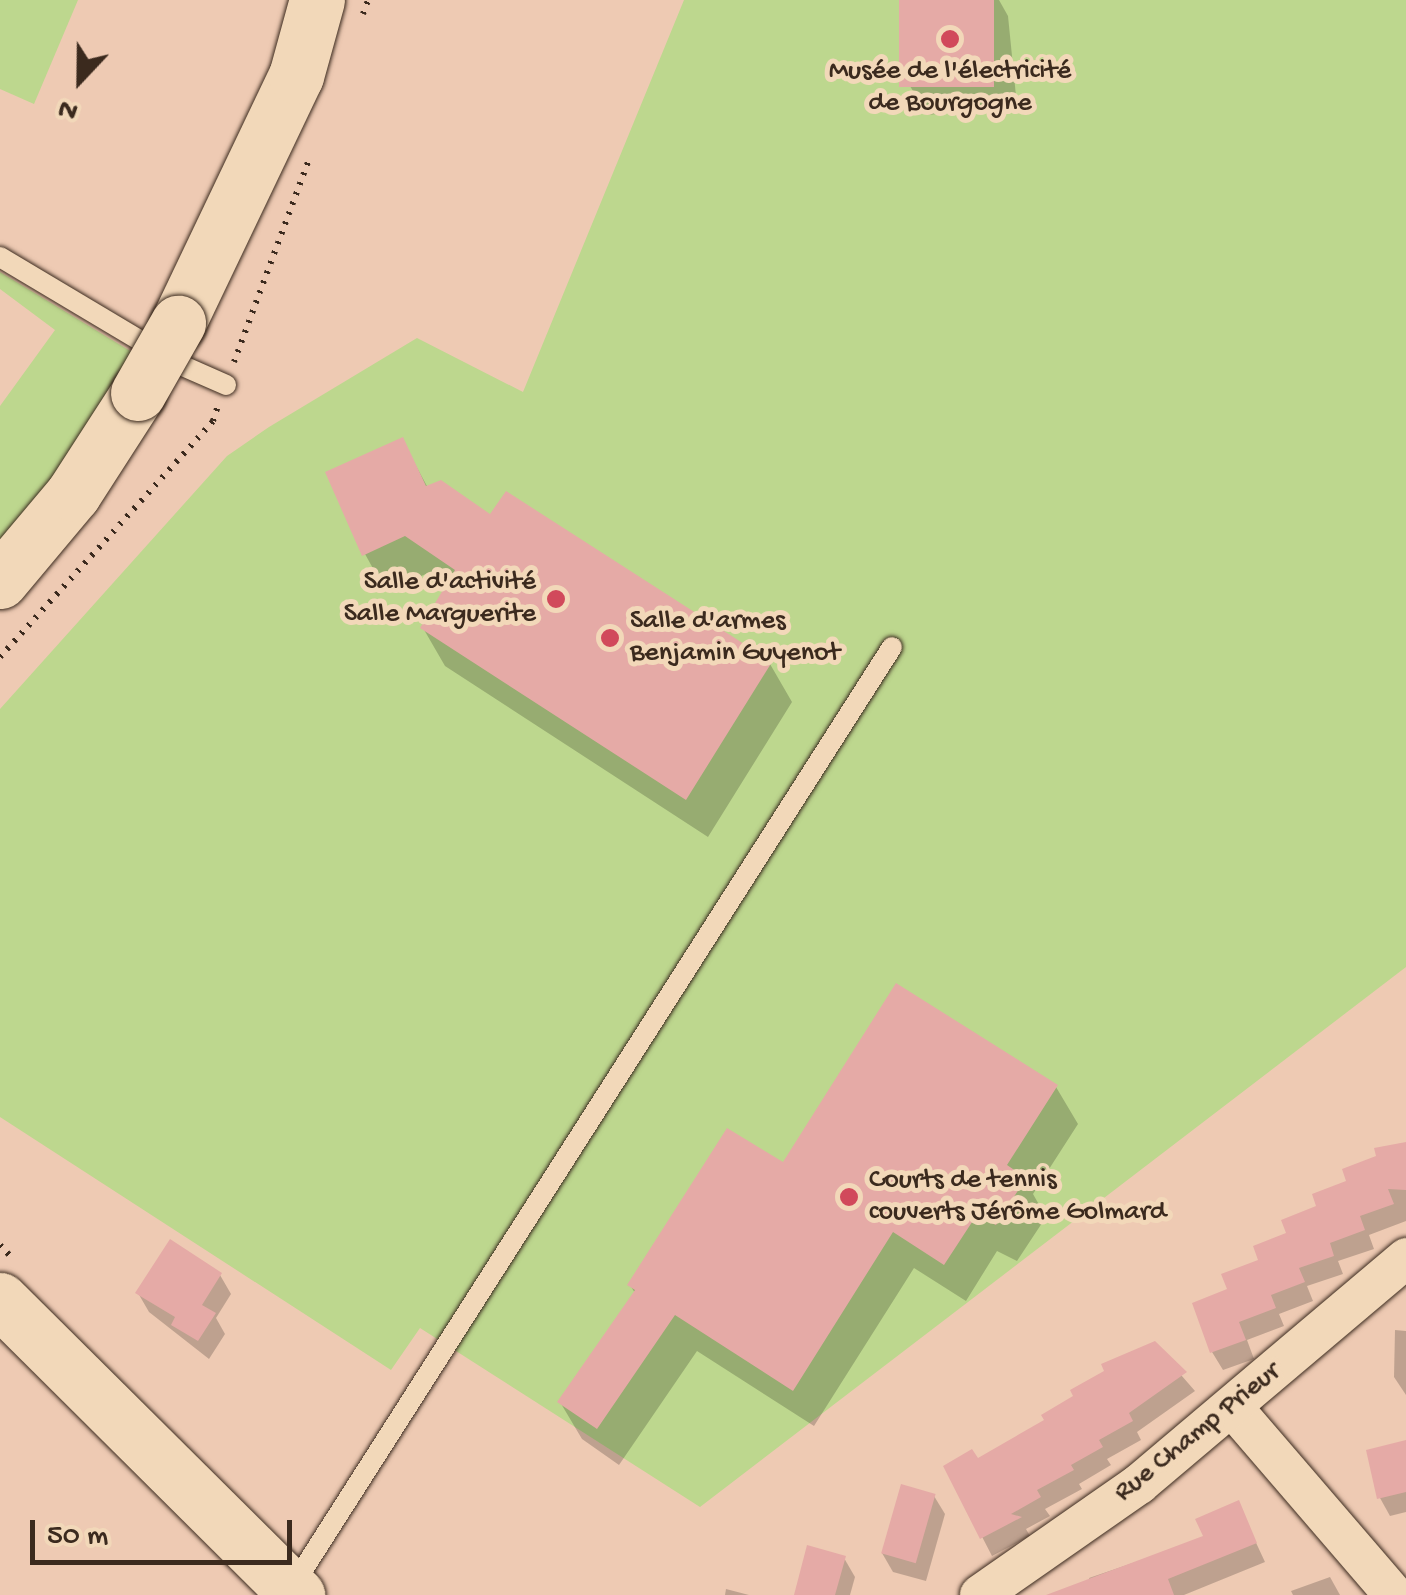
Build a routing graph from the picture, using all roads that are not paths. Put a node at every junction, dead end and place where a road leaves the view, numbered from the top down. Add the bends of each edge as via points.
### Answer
1 (317, 0) edge
2 (0, 257) edge
3 (160, 356) junction
4 (226, 384) dead end
5 (0, 581) edge
6 (892, 646) dead end
7 (1406, 1258) edge
8 (0, 1300) edge
9 (1233, 1408) junction
10 (294, 1592) edge
11 (980, 1595) edge
12 (1394, 1595) edge

1 - 3 street via 296,76
2 - 3 lane
3 - 4 lane
3 - 5 street via 74,494
6 - 10 lane
7 - 9 street, Rue Champ Prieur
8 - 10 street
9 - 11 street, Rue Champ Prieur via 1090,1520
9 - 12 street

